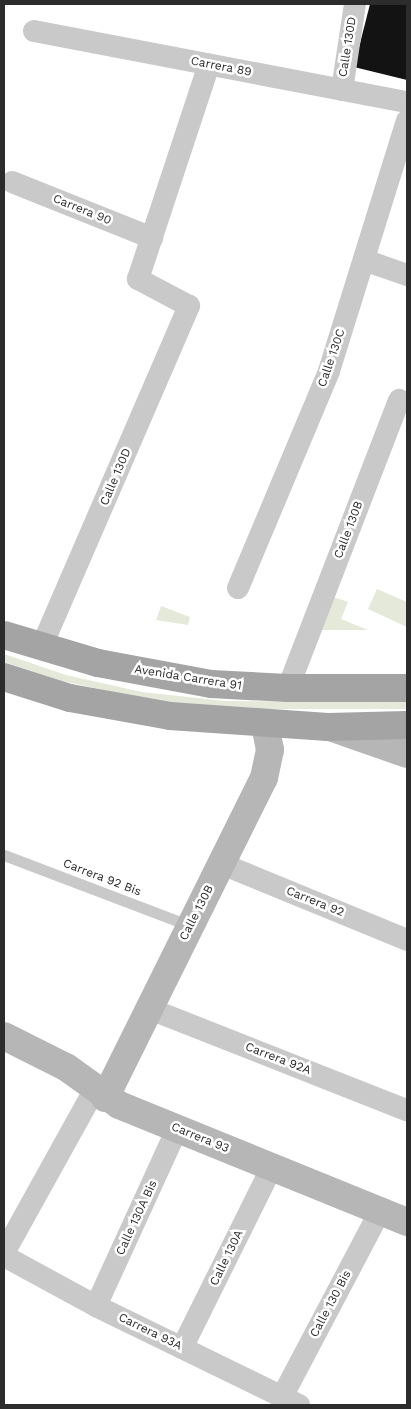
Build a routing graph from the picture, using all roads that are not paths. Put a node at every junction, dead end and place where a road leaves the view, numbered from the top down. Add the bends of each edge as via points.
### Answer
1 (355, 4) edge
2 (34, 31) dead end
3 (209, 64) junction
4 (342, 90) junction
5 (407, 102) edge
6 (407, 121) edge
7 (12, 182) dead end
8 (152, 238) junction
9 (364, 260) junction
10 (407, 274) edge
11 (400, 400) dead end
12 (238, 588) dead end
13 (4, 635) edge
14 (41, 648) junction
15 (4, 677) edge
16 (288, 688) junction
17 (407, 688) edge
18 (265, 724) junction
19 (407, 725) edge
20 (328, 727) junction
21 (407, 754) edge
22 (4, 855) edge
23 (222, 864) junction
24 (191, 926) junction
25 (407, 940) edge
26 (150, 1009) junction
27 (4, 1036) edge
28 (100, 1093) junction
29 (407, 1110) edge
30 (177, 1129) junction
31 (272, 1167) junction
32 (380, 1211) junction
33 (407, 1222) edge
34 (4, 1255) edge
35 (96, 1306) junction
36 (182, 1348) junction
37 (290, 1401) edge

1 - 4 street, Calle 130D
2 - 3 street, Carrera 89
3 - 4 street, Carrera 89
3 - 8 street
4 - 5 street, Carrera 89
6 - 9 street, Calle 130C
7 - 8 street, Carrera 90
8 - 14 street, Calle 130D via 138,279 189,306
9 - 10 street
9 - 12 street, Calle 130C via 329,371
11 - 16 street, Calle 130B
13 - 14 main road, Avenida Carrera 91
14 - 16 main road, Avenida Carrera 91 via 98,663 195,681 238,687
15 - 18 main road via 70,698 118,708
16 - 17 main road, Avenida Carrera 91
18 - 20 main road
18 - 23 street, Calle 130B via 270,750 267,770
19 - 20 main road
20 - 21 street
22 - 24 lane, Carrera 92 Bis
23 - 24 street, Calle 130B
23 - 25 street, Carrera 92
24 - 26 street, Calle 130B
26 - 28 street, Calle 130B
26 - 29 street, Carrera 92A
27 - 28 street, Carrera 93 via 50,1058
28 - 30 street, Carrera 93
28 - 34 street, Calle 130B
30 - 31 street, Carrera 93
30 - 35 street, Calle 130A Bis
31 - 32 street, Carrera 93
31 - 36 street, Calle 130A
32 - 33 street, Carrera 93
32 - 37 street, Calle 130 Bis
34 - 35 street, Carrera 93A
35 - 36 street, Carrera 93A
36 - 37 street, Carrera 93A

